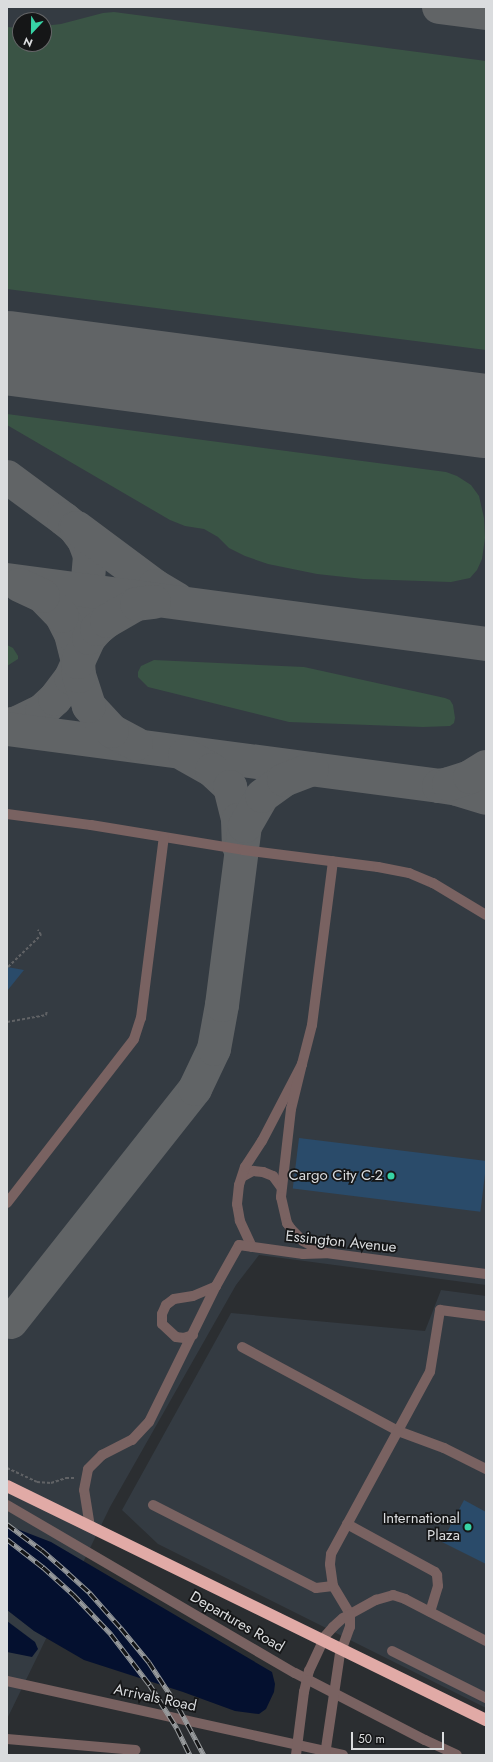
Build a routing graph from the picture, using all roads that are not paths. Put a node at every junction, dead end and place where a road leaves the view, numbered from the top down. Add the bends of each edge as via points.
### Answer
1 (7, 814) edge
2 (164, 837) junction
3 (333, 861) junction
4 (486, 915) edge
5 (302, 1064) junction
6 (242, 1176) junction
7 (281, 1187) junction
8 (7, 1203) edge
9 (252, 1247) junction
10 (326, 1253) junction
11 (486, 1274) edge
12 (216, 1286) junction
13 (486, 1316) edge
14 (192, 1335) junction
15 (242, 1347) dead end
16 (398, 1431) junction
17 (486, 1469) edge
18 (7, 1486) edge
19 (7, 1505) edge
20 (153, 1505) dead end
21 (347, 1524) junction
22 (90, 1526) junction
23 (333, 1586) junction
24 (430, 1612) junction
25 (350, 1614) junction
26 (486, 1640) edge
27 (392, 1651) dead end
28 (306, 1679) junction
29 (7, 1681) edge
30 (334, 1693) junction
31 (486, 1698) edge
32 (486, 1720) edge
33 (7, 1739) edge
34 (136, 1750) dead end
35 (296, 1750) edge
36 (325, 1753) edge
37 (343, 1755) edge
38 (458, 1755) edge

1 - 2 street
2 - 3 street
2 - 8 street via 141,1018 134,1039
3 - 4 street via 409,873
3 - 5 street via 312,1025
5 - 6 street
5 - 7 street via 291,1109
6 - 7 street via 253,1171 263,1172 274,1176
6 - 9 street via 237,1204 240,1221
7 - 10 street via 283,1207 291,1229 303,1241
9 - 10 street, Essington Avenue via 303,1254
9 - 12 street, Essington Avenue via 239,1245
10 - 11 street, Essington Avenue
12 - 14 street, Essington Avenue
12 - 14 street via 193,1296 174,1299 166,1305 162,1314 162,1324 176,1337
13 - 16 street via 440,1310 432,1368
14 - 22 street, Essington Avenue via 143,1429 126,1444 97,1458 86,1475 84,1490
15 - 16 street
16 - 17 street via 444,1448
16 - 21 street
18 - 22 highway
19 - 28 street, Departures Road
20 - 23 street via 316,1588
21 - 23 street via 330,1559
21 - 24 street via 435,1572 438,1586
22 - 32 highway
23 - 25 street
24 - 25 street via 401,1598 390,1596 376,1600
24 - 26 street
25 - 28 street via 337,1622 325,1636
25 - 30 street via 350,1627 342,1647
27 - 31 street
28 - 30 street, Departures Road
28 - 35 street
29 - 35 street, Arrivals Road
30 - 36 street
30 - 38 street, Departures Road
33 - 34 street
35 - 36 street, Arrivals Road
36 - 37 street, Arrivals Road

